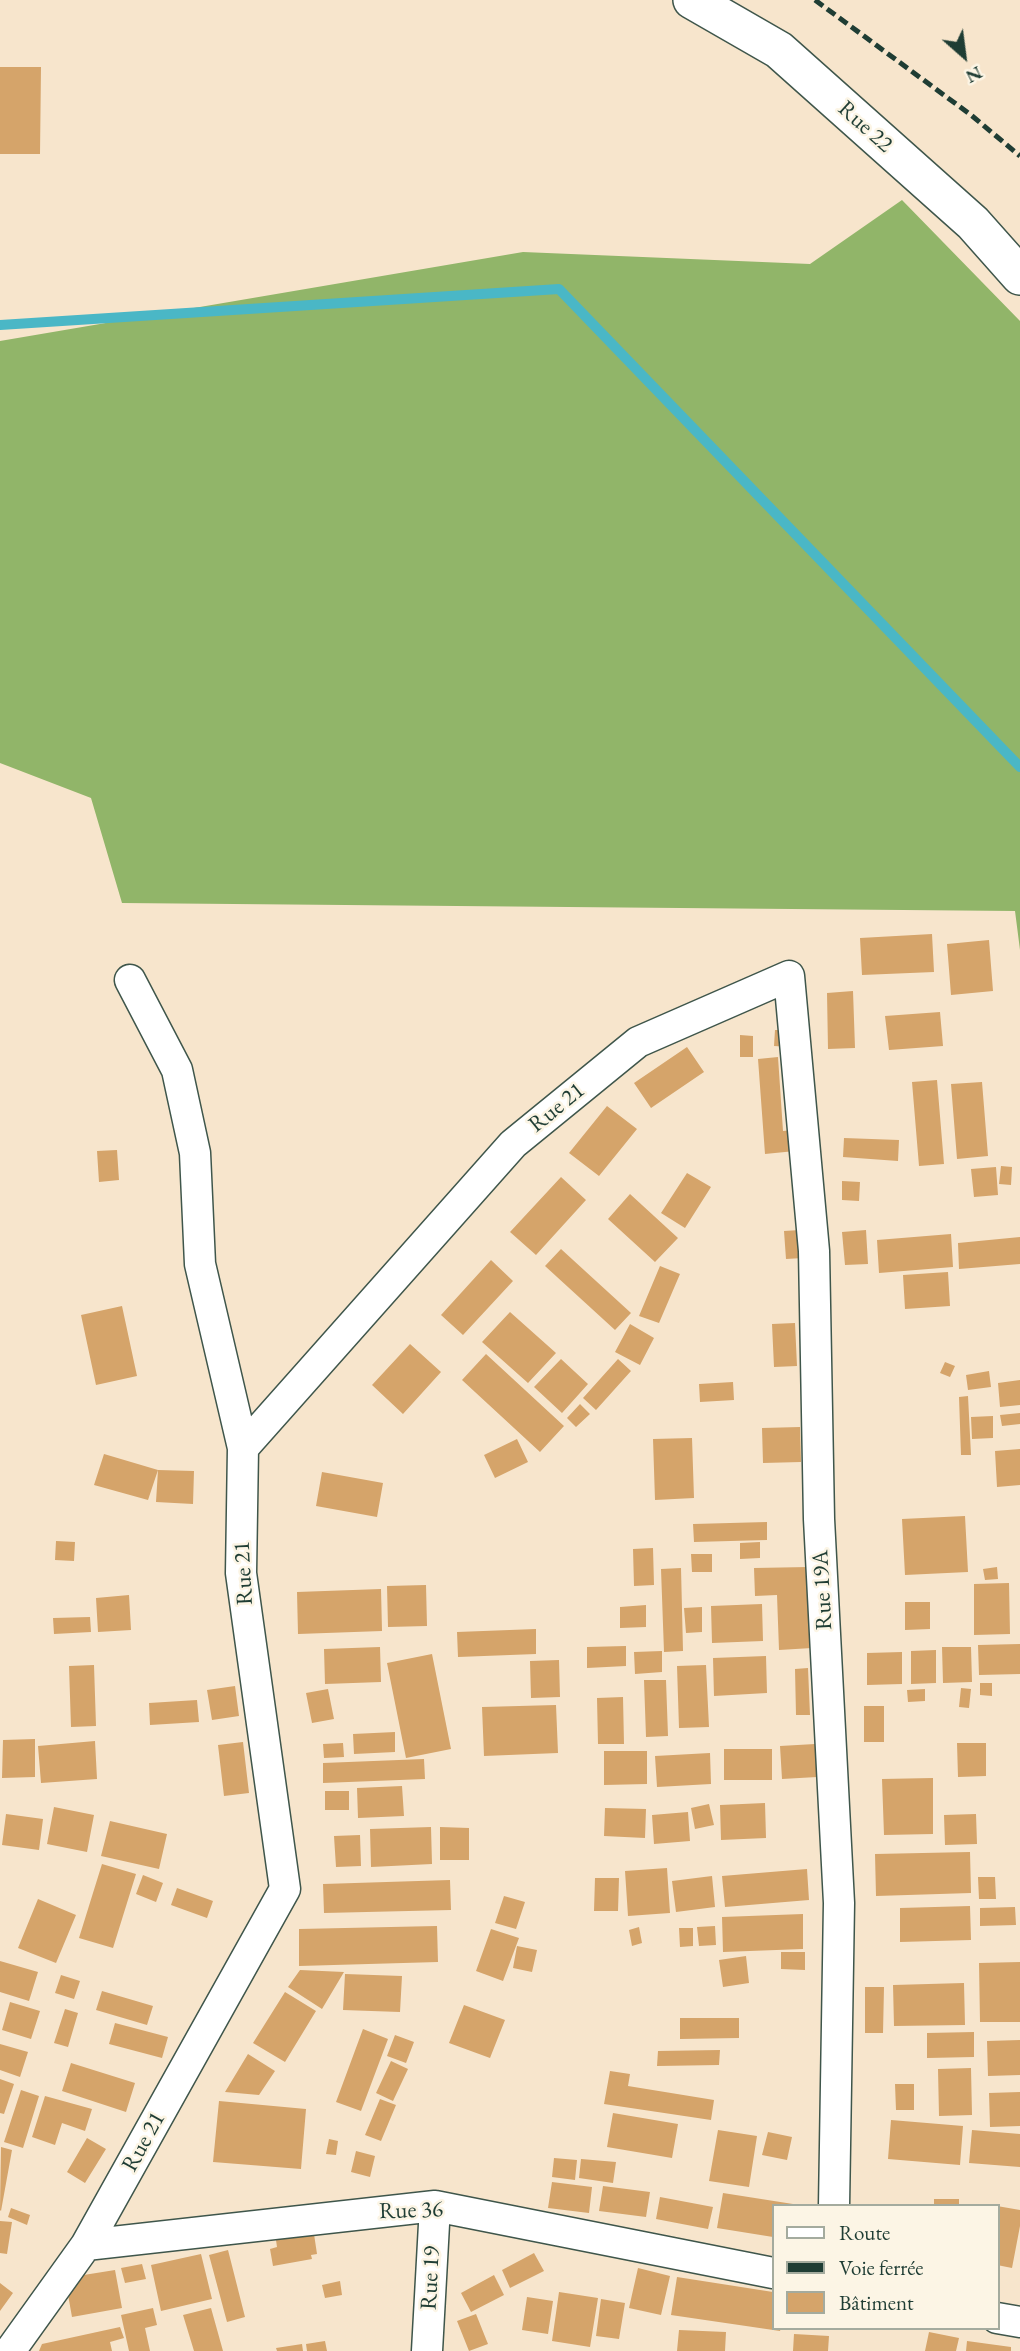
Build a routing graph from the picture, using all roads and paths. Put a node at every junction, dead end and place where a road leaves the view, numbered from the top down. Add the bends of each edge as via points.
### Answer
1 (692, 0) edge
2 (1020, 276) edge
3 (789, 976) joint
4 (130, 980) dead end
5 (243, 1448) junction
6 (834, 2204) edge
7 (435, 2206) junction
8 (86, 2245) junction
9 (772, 2273) edge
10 (999, 2318) edge
11 (1020, 2322) edge
12 (10, 2351) edge
13 (427, 2351) edge

1 - 2 street, Rue 22 via 779,50 973,223
3 - 5 street, Rue 21 via 638,1042 513,1144
3 - 6 street, Rue 19A via 814,1251 819,1519 839,1903
4 - 5 street via 177,1070 195,1153 200,1264
5 - 8 street, Rue 21 via 241,1573 285,1889
7 - 8 street, Rue 36
7 - 9 street, Rue 36
7 - 13 street, Rue 19
8 - 12 street, Rue 21
10 - 11 street

